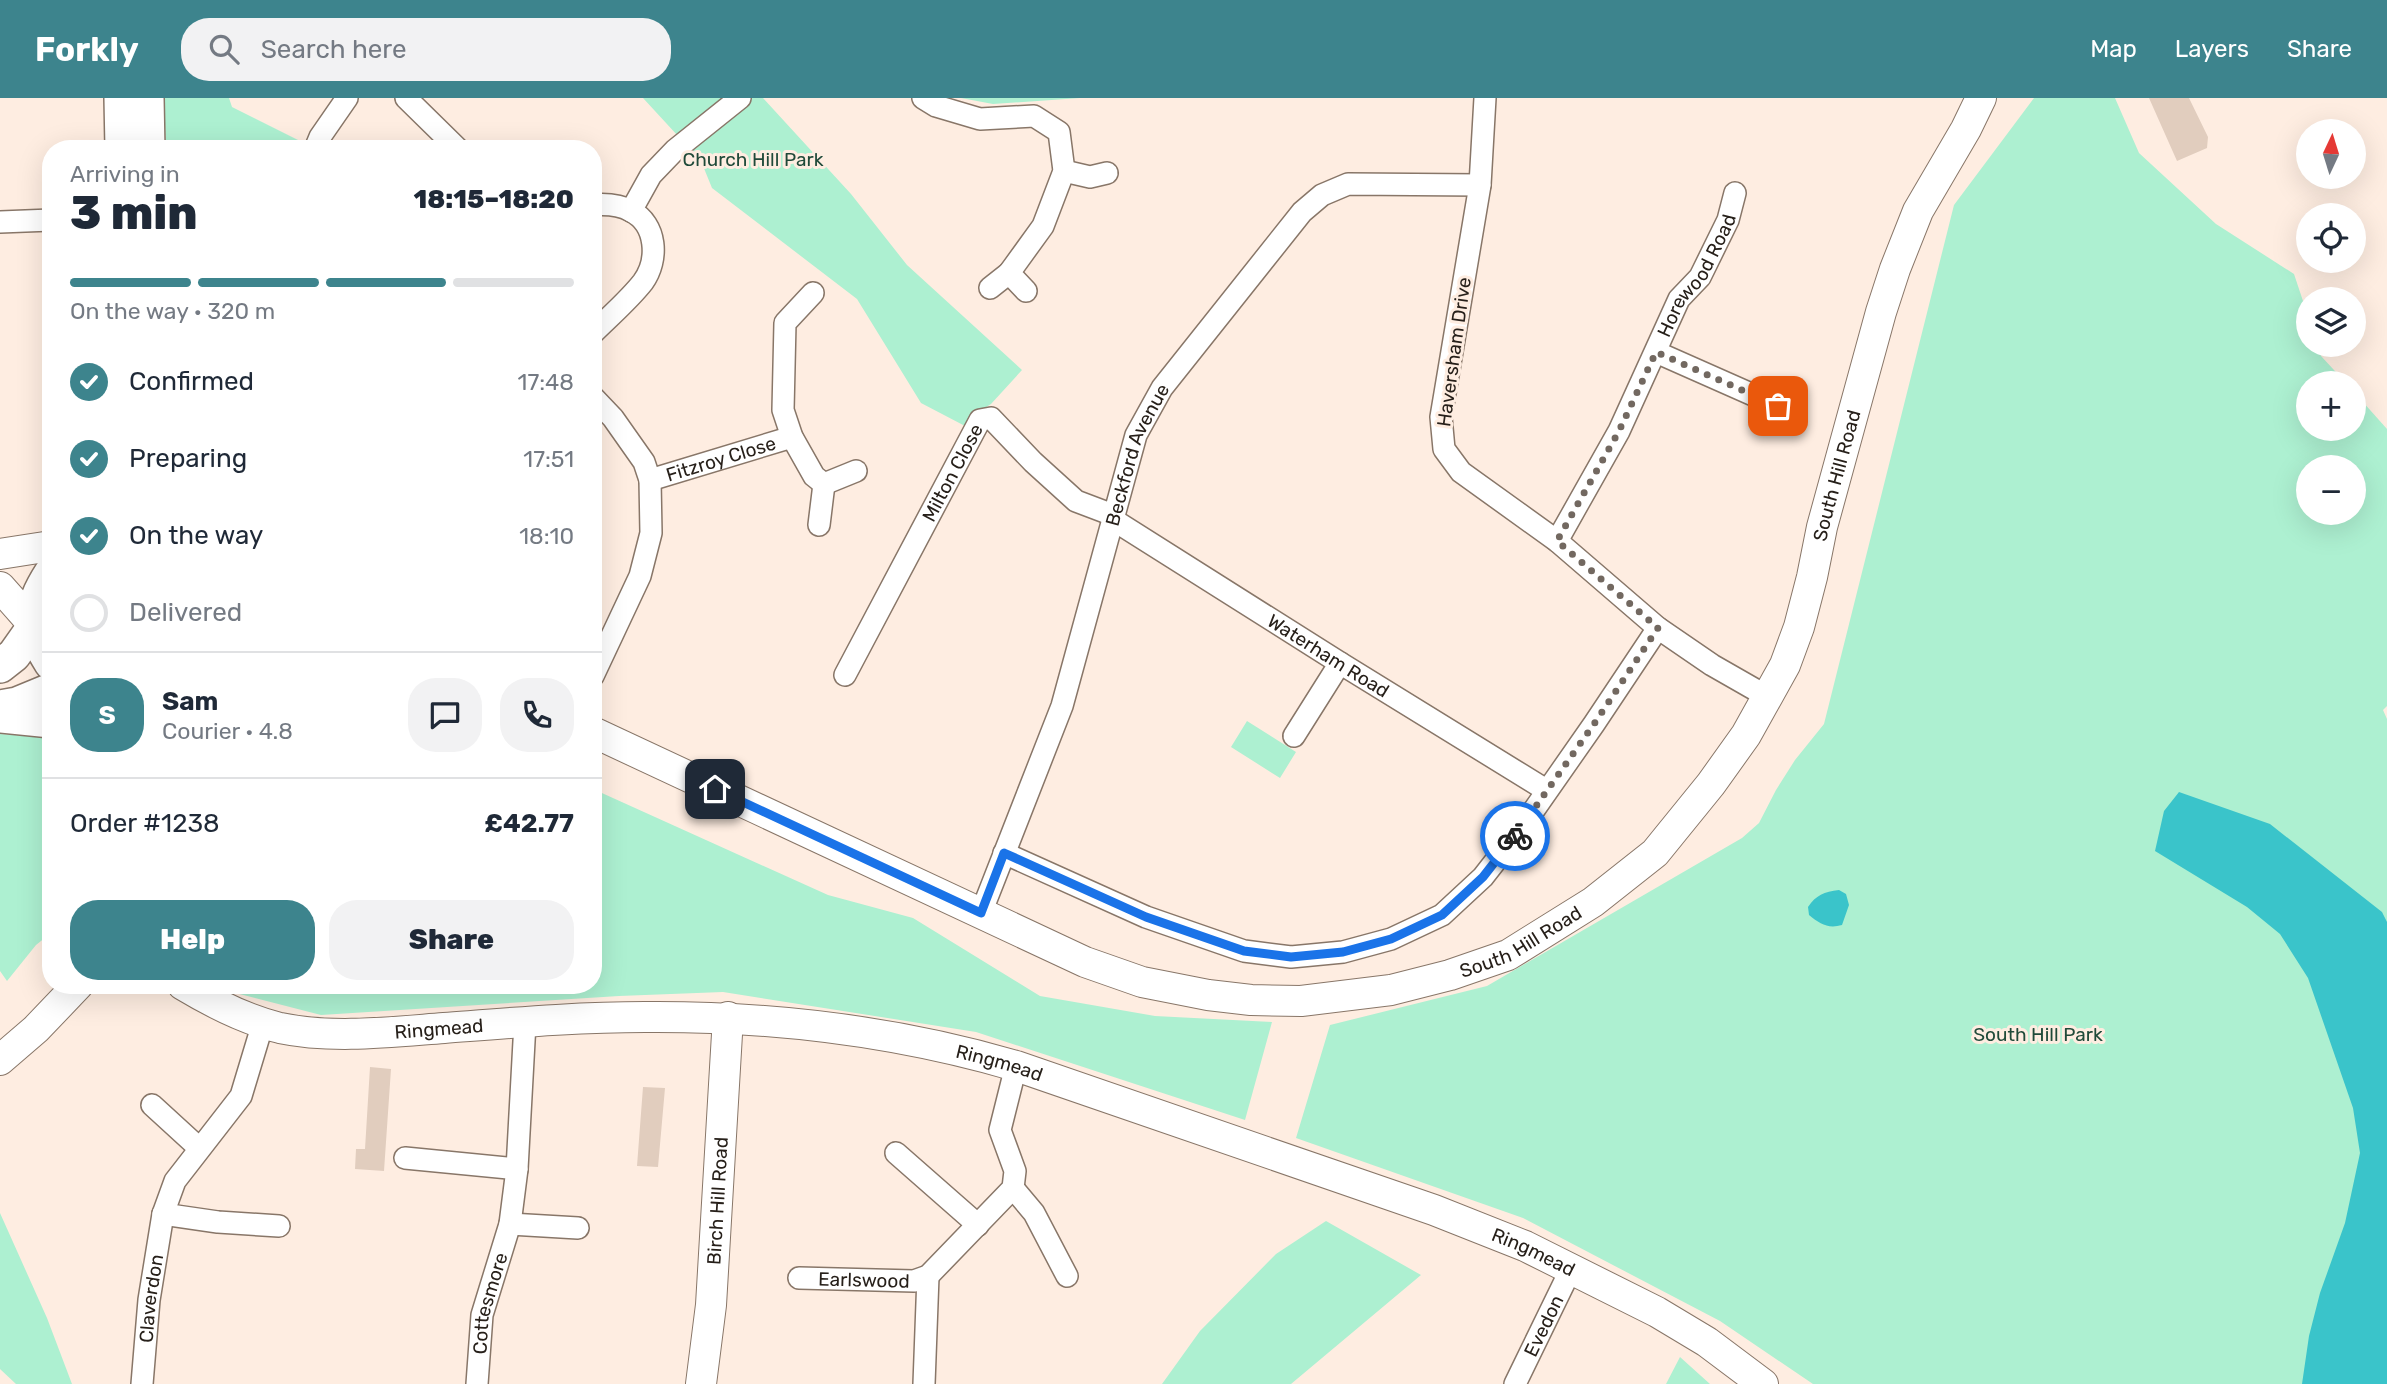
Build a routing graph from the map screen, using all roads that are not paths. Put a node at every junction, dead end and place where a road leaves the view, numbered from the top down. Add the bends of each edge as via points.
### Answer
1 (121, 98) edge
2 (147, 98) edge
3 (347, 98) edge
4 (406, 98) edge
5 (740, 98) edge
6 (923, 98) edge
7 (1485, 98) edge
8 (1981, 98) edge
9 (122, 140) edge
10 (148, 140) edge
11 (319, 140) edge
12 (449, 140) edge
13 (1064, 171) junction
14 (1107, 173) dead end
15 (1480, 185) junction
16 (1735, 193) dead end
17 (602, 205) edge
18 (631, 211) junction
19 (42, 220) edge
20 (0, 222) edge
21 (1009, 273) junction
22 (990, 288) dead end
23 (1026, 291) dead end
24 (813, 293) dead end
25 (602, 324) edge
26 (1656, 352) junction
27 (602, 406) edge
28 (1778, 406) dead end
29 (792, 437) junction
30 (856, 471) dead end
31 (650, 480) junction
32 (824, 484) junction
33 (1113, 517) junction
34 (819, 525) dead end
35 (1557, 541) junction
36 (42, 547) edge
37 (0, 554) edge
38 (0, 587) edge
39 (42, 590) edge
40 (33, 625) junction
41 (1658, 628) junction
42 (42, 644) edge
43 (602, 657) edge
44 (1340, 663) junction
45 (0, 666) edge
46 (845, 675) dead end
47 (42, 694) edge
48 (1768, 697) junction
49 (0, 707) edge
50 (0, 716) edge
51 (42, 720) edge
52 (602, 736) edge
53 (1294, 736) dead end
54 (1546, 790) junction
55 (1004, 853) junction
56 (981, 913) junction
57 (42, 994) edge
58 (69, 994) edge
59 (199, 994) edge
60 (728, 1017) junction
61 (263, 1023) junction
62 (525, 1023) junction
63 (0, 1037) edge
64 (0, 1060) edge
65 (1016, 1066) junction
66 (152, 1105) dead end
67 (199, 1148) junction
68 (896, 1153) dead end
69 (405, 1158) dead end
70 (517, 1169) junction
71 (1013, 1188) junction
72 (163, 1214) junction
73 (510, 1224) junction
74 (978, 1225) junction
75 (279, 1226) dead end
76 (578, 1228) dead end
77 (1571, 1269) junction
78 (928, 1276) junction
79 (1068, 1276) dead end
80 (799, 1278) dead end
81 (142, 1384) edge
82 (477, 1384) edge
83 (701, 1384) edge
84 (924, 1384) edge
85 (1515, 1384) edge
86 (1763, 1384) edge

1 - 9 main road
2 - 10 main road
3 - 11 street
4 - 12 street
5 - 18 street via 675,150 651,175
6 - 13 street via 980,119 1034,116 1059,131
7 - 15 street, Haversham Drive
8 - 48 street, South Hill Road via 1918,211 1895,270 1825,514 1798,627
13 - 14 street via 1090,177
13 - 21 street via 1043,226
15 - 33 street, Beckford Avenue via 1348,184 1322,195 1301,212 1162,388 1136,435
15 - 35 street, Haversham Drive via 1441,417 1444,449 1461,472
16 - 26 street, Horewood Road via 1728,220 1700,277 1679,299
17 - 18 street
18 - 25 street via 645,222 653,242 653,261 643,281
19 - 20 street
21 - 22 street
21 - 23 street
24 - 29 street, Fitzroy Close via 785,323 783,410
26 - 28 street
26 - 35 street, Horewood Road via 1619,431
27 - 31 street via 644,463
29 - 31 street, Fitzroy Close
29 - 32 street, Fitzroy Close via 814,476
30 - 32 street
31 - 43 street via 651,533 640,576
32 - 34 street
33 - 44 street, Waterham Road
33 - 46 street, Milton Close via 1076,501 991,418 980,420
33 - 55 street, Beckford Avenue via 1062,706
35 - 41 street, Haversham Drive
36 - 37 street
38 - 40 street
39 - 40 main road
40 - 42 main road
40 - 45 main road
41 - 48 street, Haversham Drive
41 - 54 street
44 - 53 street
44 - 54 street, Waterham Road
47 - 49 main road
48 - 56 street, South Hill Road via 1711,784 1655,853 1593,902 1508,955 1450,975 1391,990 1301,1001 1208,995 1142,982 1085,962
50 - 51 main road
52 - 56 street, South Hill Road
54 - 55 street via 1483,877 1442,915 1391,939 1343,952 1291,957 1244,951 1146,917
55 - 56 street, Beckford Avenue
57 - 63 street
58 - 64 street
59 - 61 street, Ringmead
60 - 62 street, Ringmead
60 - 65 street, Ringmead via 900,1037
60 - 83 street, Birch Hill Road via 711,1305
61 - 62 street, Ringmead via 334,1032 393,1032
61 - 67 street, Claverdon via 241,1096
62 - 70 street, Cottesmore
65 - 71 street via 1000,1130 1015,1171
65 - 77 street, Ringmead via 1434,1210
66 - 67 street
67 - 72 street, Claverdon via 175,1181
68 - 74 street
69 - 70 street
70 - 73 street, Cottesmore
71 - 74 street, Earlswood
71 - 79 street via 1034,1213
72 - 75 street
72 - 81 street, Claverdon
73 - 76 street
73 - 82 street, Cottesmore via 482,1315
74 - 78 street, Earlswood
77 - 85 street, Evedon
77 - 86 street, Ringmead via 1657,1312
78 - 80 street, Earlswood via 914,1281
78 - 84 street, Earlswood

